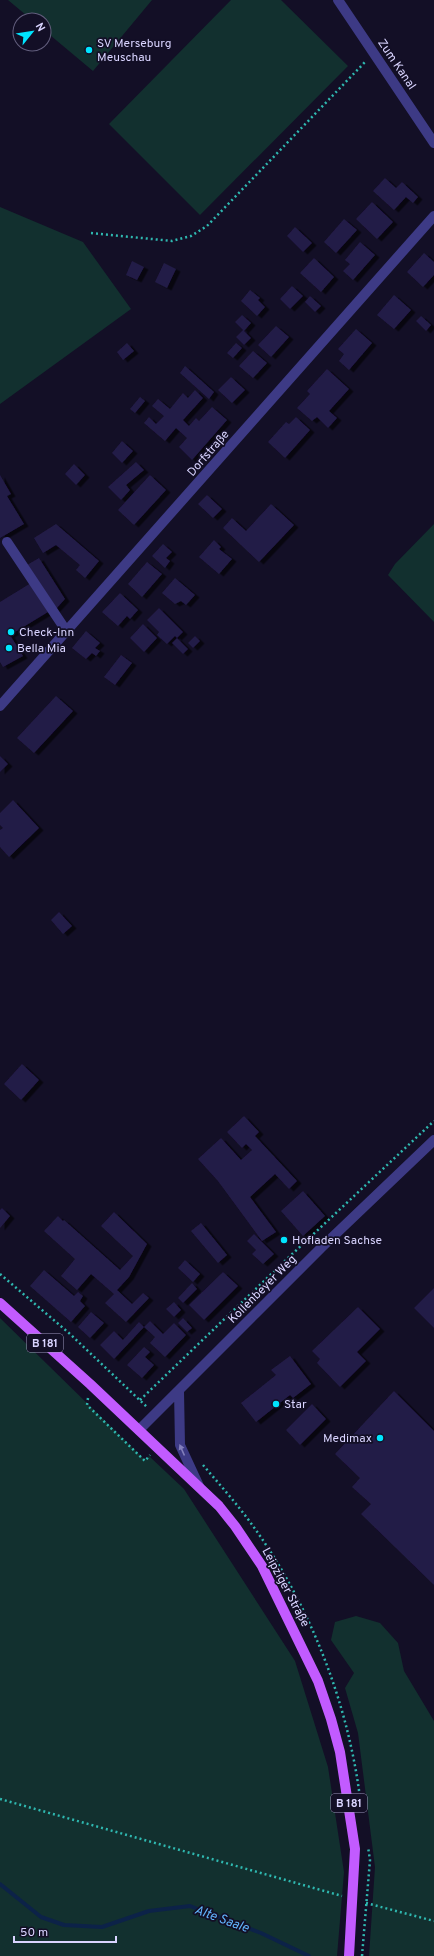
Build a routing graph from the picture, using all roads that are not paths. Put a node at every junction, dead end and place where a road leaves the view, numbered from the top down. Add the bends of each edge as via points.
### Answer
1 (338, 0) edge
2 (434, 143) edge
3 (434, 216) edge
4 (7, 542) dead end
5 (67, 632) junction
6 (0, 706) edge
7 (434, 1140) edge
8 (0, 1303) edge
9 (179, 1391) junction
10 (139, 1430) junction
11 (199, 1486) junction
12 (349, 1956) edge

1 - 2 street, Zum Kanal
3 - 5 street, Dorfstraße
4 - 5 street
5 - 6 street, Dorfstraße
7 - 9 street, Kollenbeyer Weg via 321,1248
8 - 10 main road, Leipziger Straße / B 181
9 - 10 street, Kollenbeyer Weg
11 -> 9 street via 180,1445
10 - 11 main road, Leipziger Straße / B 181
11 - 12 main road, Leipziger Straße / B 181 via 235,1526 262,1566 318,1681 340,1752 355,1849

